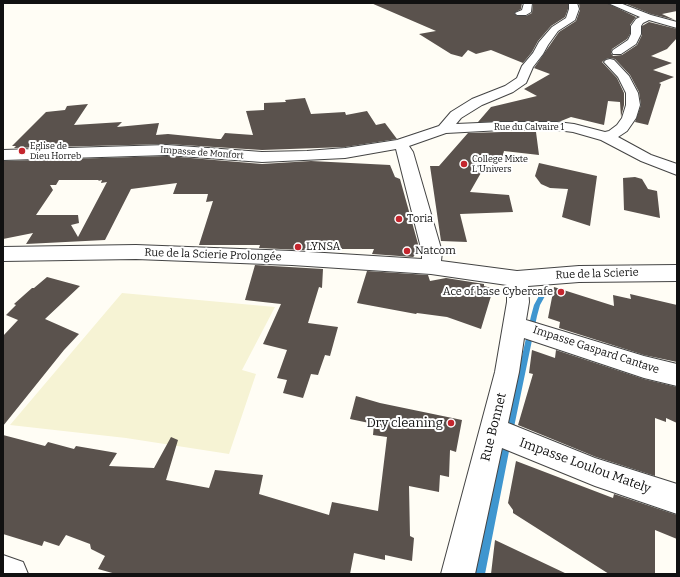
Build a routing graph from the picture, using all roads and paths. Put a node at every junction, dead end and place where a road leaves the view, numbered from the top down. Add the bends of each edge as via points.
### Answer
1 (528, 3) edge
2 (572, 3) edge
3 (612, 3) edge
4 (520, 13) dead end
5 (673, 13) dead end
6 (648, 17) junction
7 (677, 25) edge
8 (444, 129) junction
9 (606, 137) junction
10 (400, 144) junction
11 (3, 155) edge
12 (677, 170) edge
13 (3, 254) edge
14 (431, 267) junction
15 (677, 273) edge
16 (517, 279) junction
17 (527, 329) junction
18 (677, 375) edge
19 (504, 436) junction
20 (677, 499) edge
21 (3, 572) edge
22 (11, 574) edge
23 (458, 574) edge

1 - 4 street via 526,12
2 - 8 street, Rue du Calvaire 1 via 574,9 570,20 555,29 528,66 522,80 456,115
3 - 6 street
5 - 6 street
6 - 7 street
6 - 9 street via 639,21 632,42 613,57 632,93 633,105 629,118 622,128
8 - 9 street, Rue du Calvaire 1 via 557,126
8 - 10 street, Rue du Calvaire 1
9 - 12 street, Rue du Calvaire 1 via 646,158
10 - 11 street, Impasse de Monfort via 326,155 277,157 167,150
10 - 14 street via 405,152 432,252
13 - 14 street, Rue de la Scierie Prolongée via 136,252
14 - 16 street, Rue de la Scierie Prolongée
15 - 16 street, Rue de la Scierie via 579,274
16 - 17 street, Rue Bonnet via 518,302
17 - 18 street, Impasse Gaspard Cantave via 644,367
17 - 19 street, Rue Bonnet via 507,372
19 - 20 street, Impasse Loulou Mately via 595,472
19 - 23 street, Rue Bonnet
21 - 22 street

